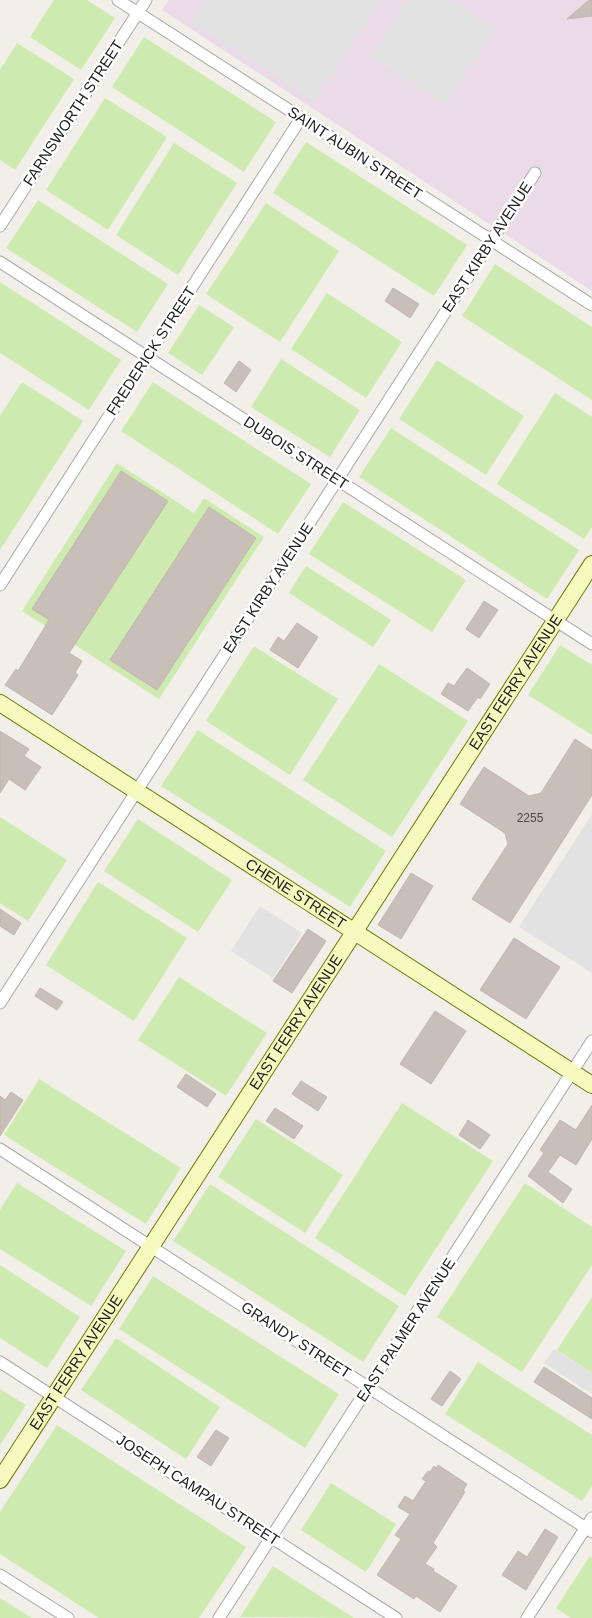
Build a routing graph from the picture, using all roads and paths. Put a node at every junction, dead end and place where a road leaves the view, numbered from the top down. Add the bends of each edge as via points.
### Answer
1 (118, 0) edge
2 (146, 0) edge
3 (138, 13) junction
4 (301, 118) junction
5 (535, 172) dead end
6 (0, 226) edge
7 (492, 241) junction
8 (0, 262) edge
9 (592, 305) edge
10 (147, 356) junction
11 (338, 480) junction
12 (592, 564) edge
13 (0, 585) edge
14 (556, 620) junction
15 (592, 644) edge
16 (0, 703) edge
17 (137, 791) junction
18 (354, 932) junction
19 (0, 1003) edge
20 (592, 1041) edge
21 (572, 1072) junction
22 (592, 1085) edge
23 (0, 1149) edge
24 (151, 1247) junction
25 (0, 1362) edge
26 (368, 1387) junction
27 (53, 1397) junction
28 (0, 1480) edge
29 (590, 1526) edge
30 (271, 1538) junction
31 (0, 1574) edge
32 (68, 1618) edge
33 (219, 1618) edge
34 (396, 1618) edge
35 (528, 1618) edge

1 - 3 street, SAINT AUBIN STREET
2 - 3 street, FARNSWORTH STREET
3 - 4 street, SAINT AUBIN STREET
3 - 6 street, FARNSWORTH STREET
4 - 7 street, SAINT AUBIN STREET
4 - 10 street, FREDERICK STREET
5 - 7 street, EAST KIRBY AVENUE
7 - 9 street, SAINT AUBIN STREET
7 - 11 street, EAST KIRBY AVENUE
8 - 10 street, DUBOIS STREET
10 - 11 street, DUBOIS STREET
10 - 13 street, FREDERICK STREET
11 - 14 street, DUBOIS STREET
11 - 17 street, EAST KIRBY AVENUE
12 - 14 street, EAST FERRY AVENUE
14 - 15 street, DUBOIS STREET
14 - 18 street, EAST FERRY AVENUE
16 - 17 street, CHENE STREET
17 - 18 street, CHENE STREET
17 - 19 street, EAST KIRBY AVENUE
18 - 21 street, CHENE STREET
18 - 24 street, EAST FERRY AVENUE
20 - 21 street, EAST PALMER AVENUE
21 - 22 street, CHENE STREET
21 - 26 street, EAST PALMER AVENUE
23 - 24 street, GRANDY STREET
24 - 26 street, GRANDY STREET
24 - 27 street, EAST FERRY AVENUE
25 - 27 street, JOSEPH CAMPAU STREET
26 - 29 street, GRANDY STREET
26 - 30 street, EAST PALMER AVENUE
27 - 28 street, EAST FERRY AVENUE
27 - 30 street, JOSEPH CAMPAU STREET
29 - 35 street
30 - 33 street, EAST PALMER AVENUE
30 - 34 street, JOSEPH CAMPAU STREET
31 - 32 street

